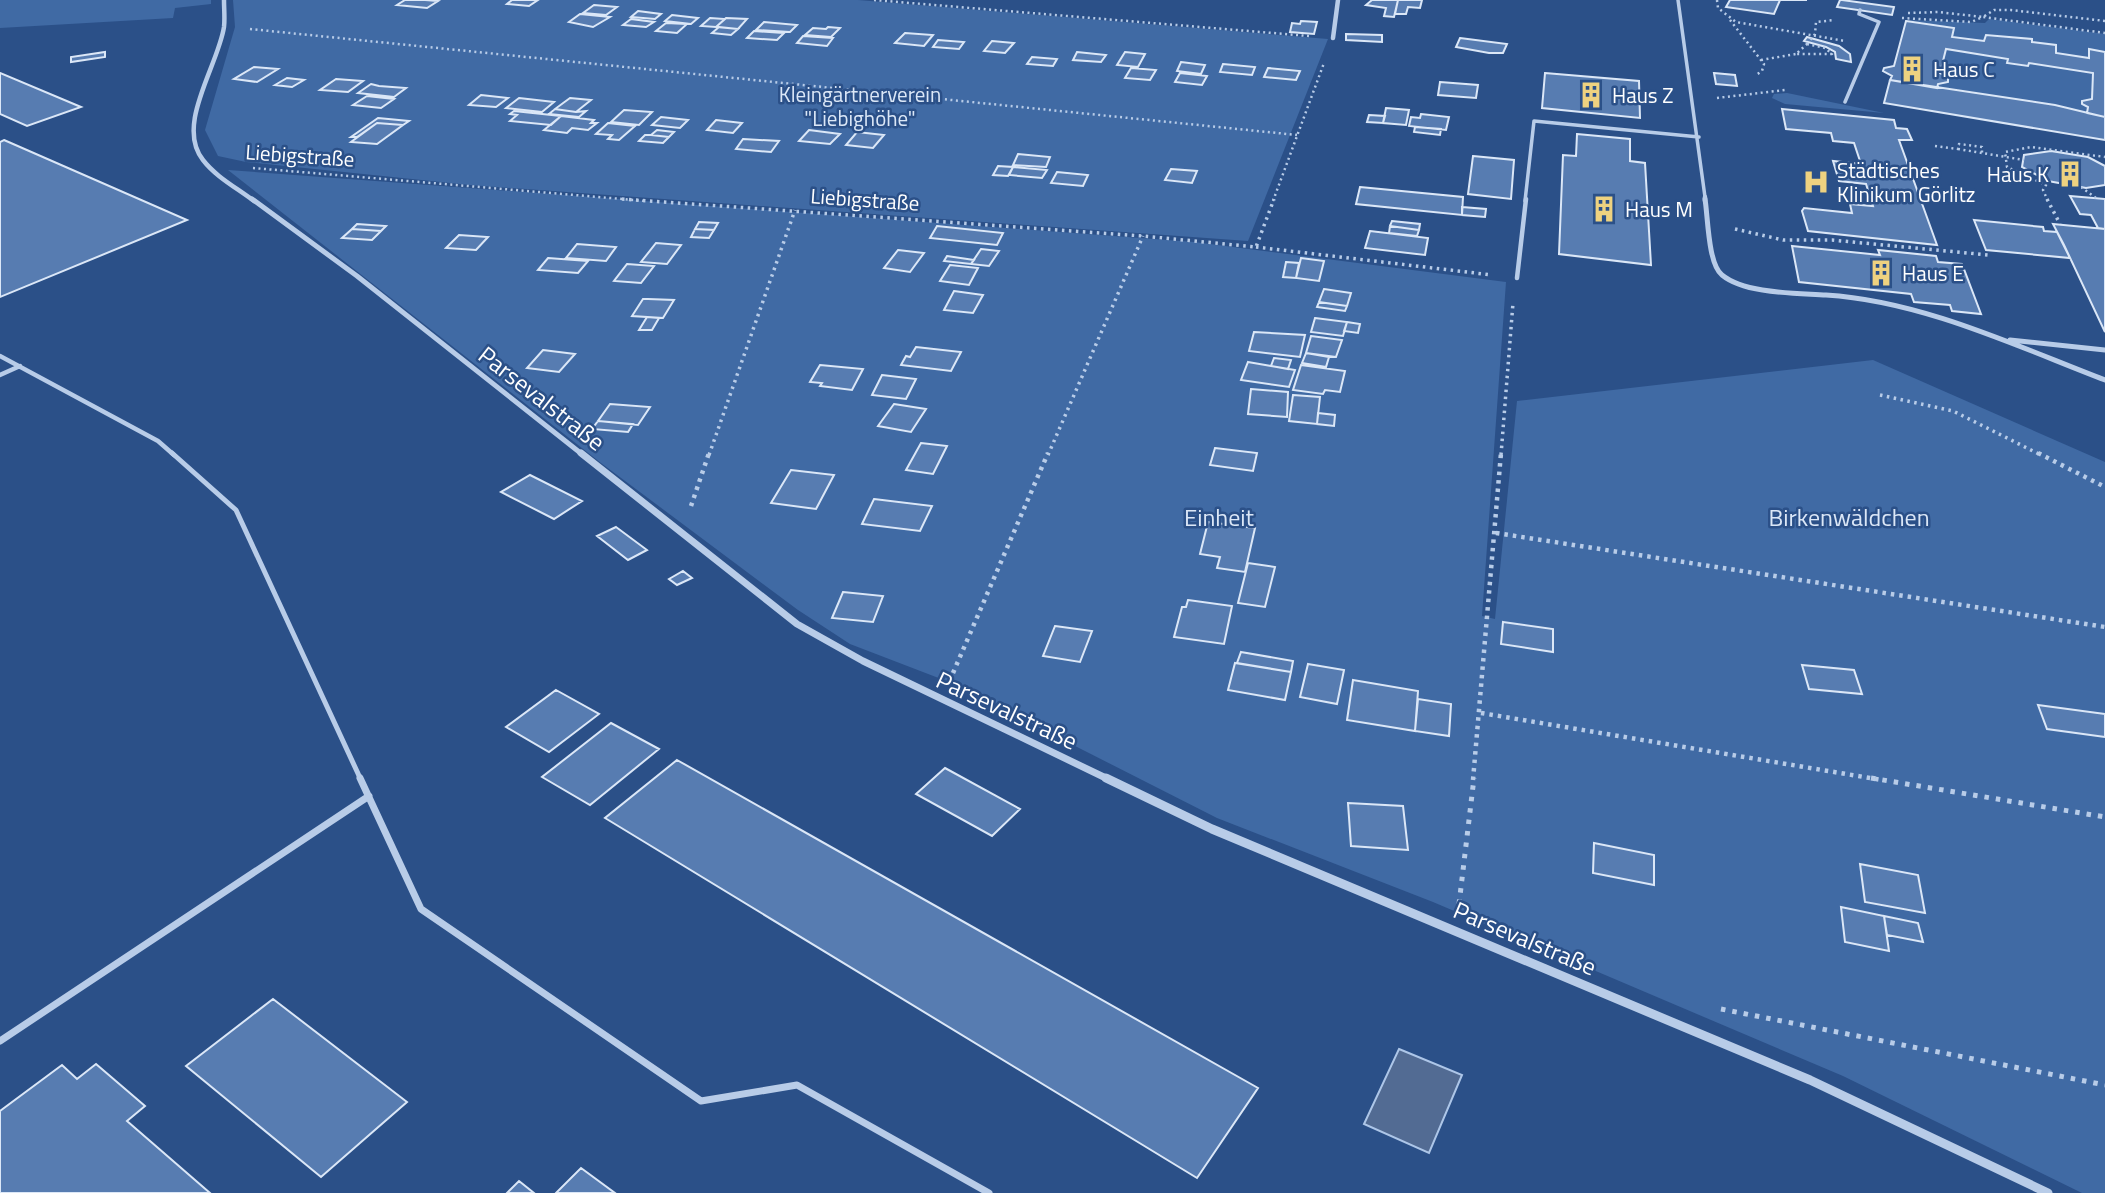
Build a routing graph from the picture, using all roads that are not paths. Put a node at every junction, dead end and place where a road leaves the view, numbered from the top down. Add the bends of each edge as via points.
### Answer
1 (224, 0) edge
2 (1338, 0) edge
3 (1678, 0) edge
4 (1860, 10) dead end
5 (1334, 38) road end
6 (1845, 102) dead end
7 (1699, 137) junction
8 (1705, 197) joint
9 (1517, 278) road end
10 (1992, 337) junction
11 (2105, 350) edge
12 (0, 356) edge
13 (20, 366) junction
14 (0, 375) edge
15 (2105, 380) edge
16 (369, 796) junction
17 (0, 1041) edge
18 (989, 1193) edge
19 (2048, 1193) edge

1 - 19 street, Parsevalstraße via 224,27 192,136 211,169 357,276 797,624 904,683 1212,829 1810,1080
2 - 5 street
3 - 7 lane
4 - 6 lane via 1859,14 1879,22
7 - 8 lane
7 - 9 lane via 1534,121
8 - 10 street via 1714,266 1729,280 1876,303
10 - 11 street
10 - 15 street
12 - 13 lane
13 - 14 lane
13 - 16 lane via 158,441 236,510
16 - 17 lane
16 - 18 lane via 421,909 701,1101 797,1085

